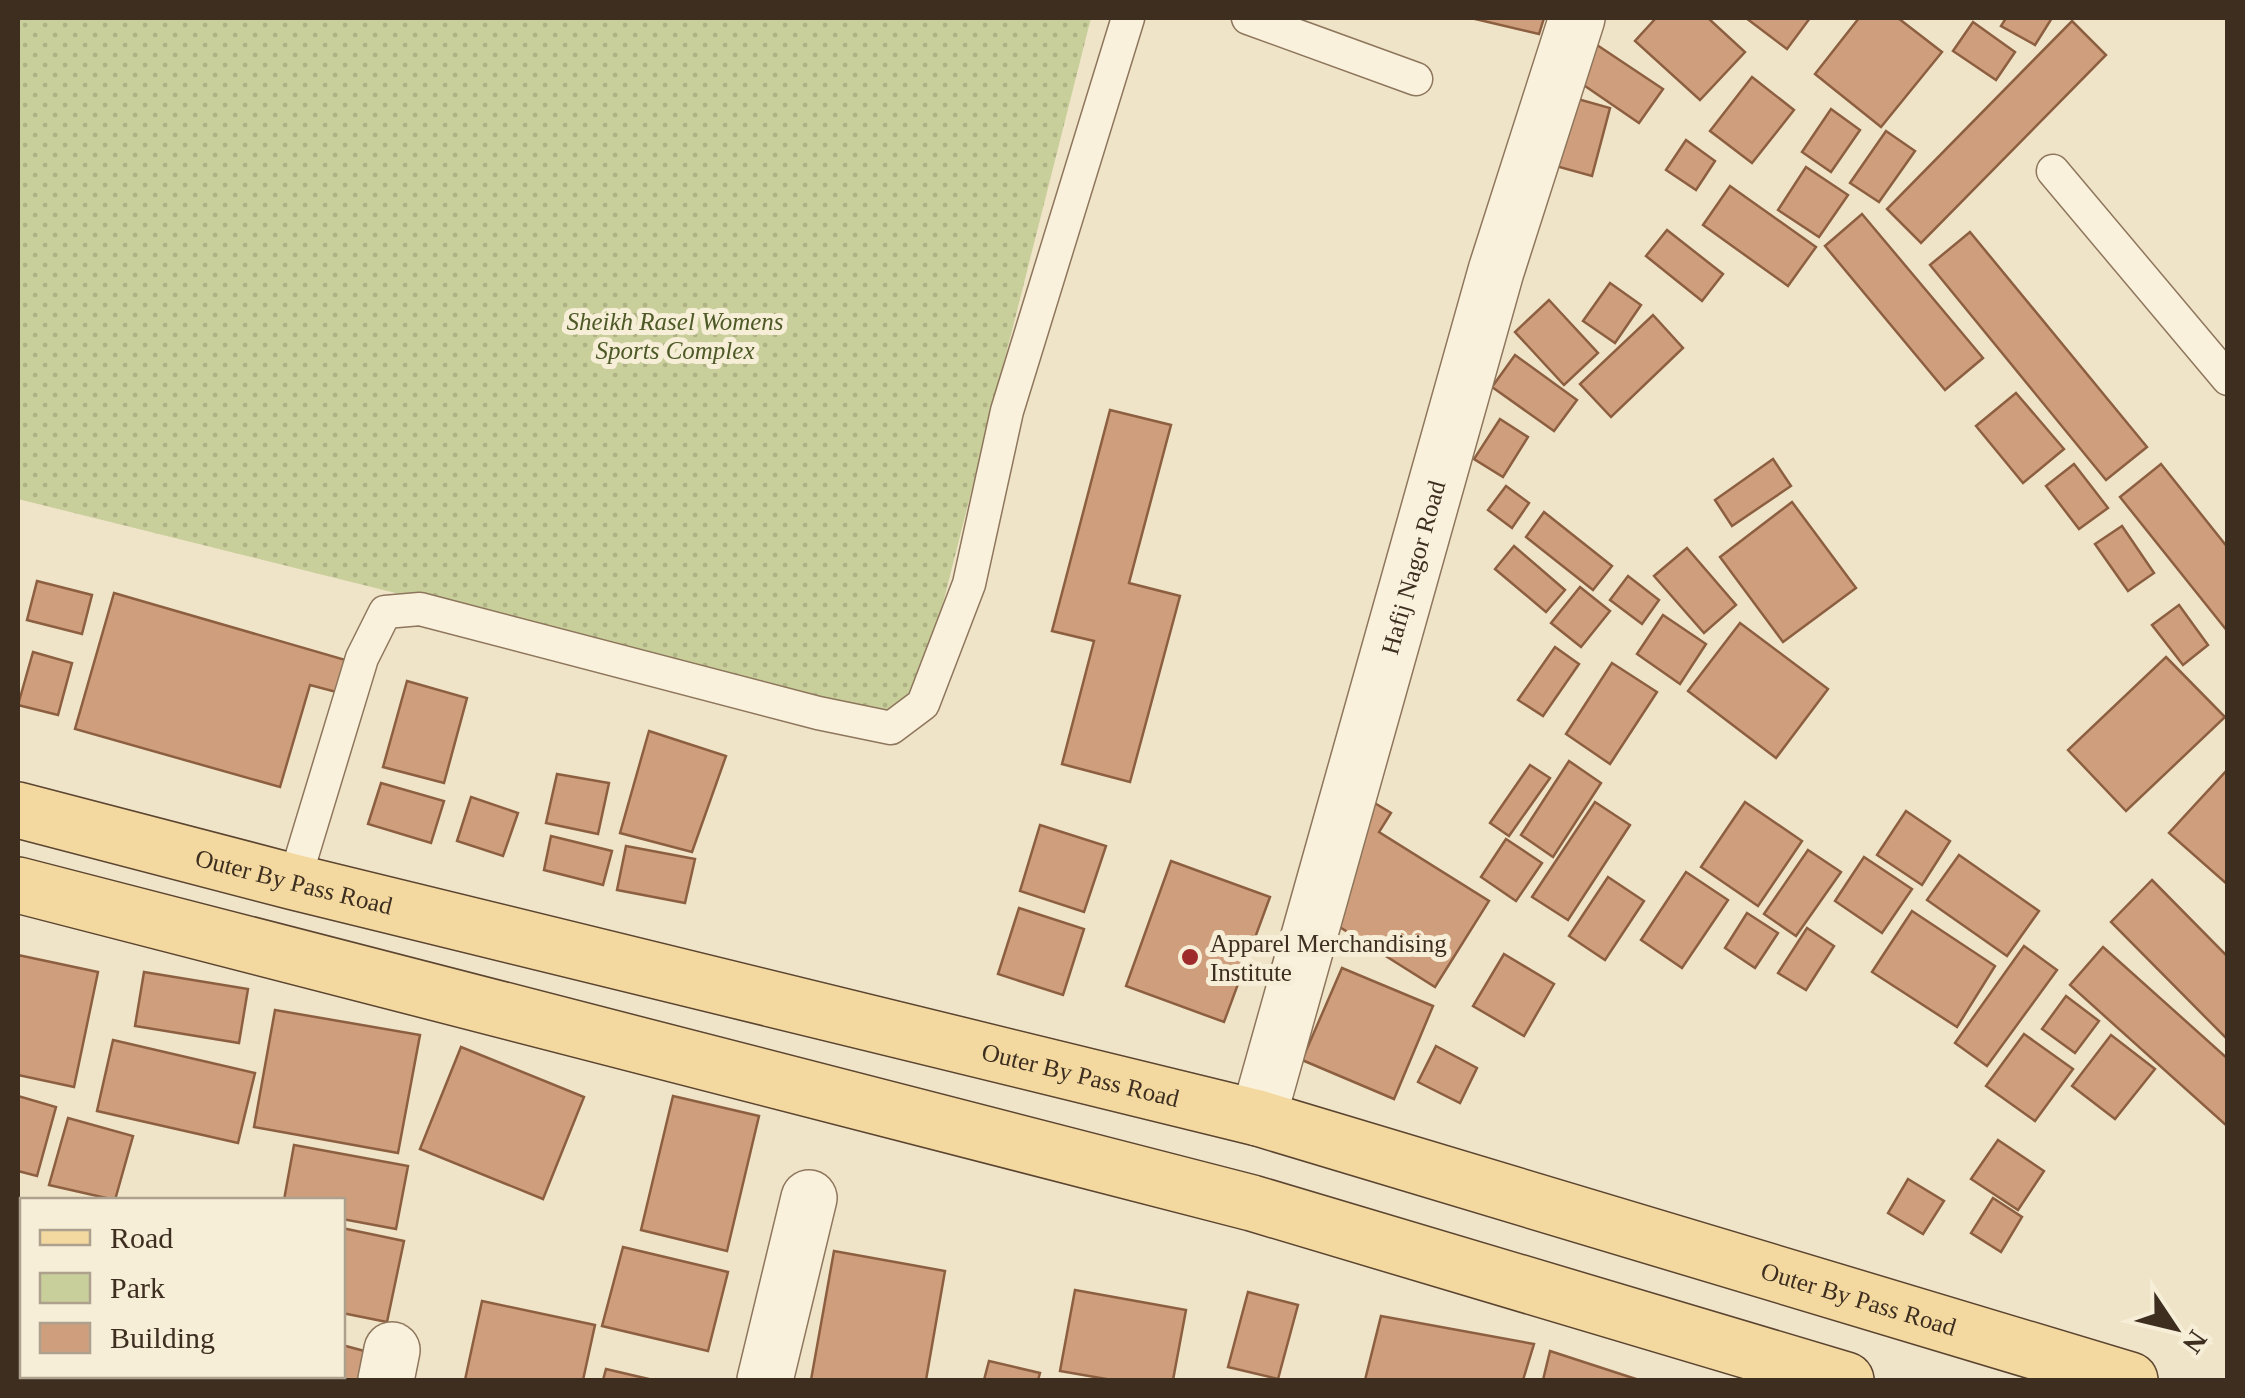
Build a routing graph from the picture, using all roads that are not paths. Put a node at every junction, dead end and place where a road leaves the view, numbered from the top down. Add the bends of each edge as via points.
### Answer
1 (1128, 18) edge
2 (1248, 18) edge
3 (1577, 18) edge
4 (1416, 78) dead end
5 (2053, 171) dead end
6 (2228, 379) edge
7 (18, 810) edge
8 (294, 882) junction
9 (18, 885) edge
10 (1258, 1118) junction
11 (810, 1198) dead end
12 (765, 1380) edge
13 (1846, 1380) edge
14 (2130, 1380) edge

1 - 8 lane via 1007,412 969,584 924,704 890,728 420,609 385,612 362,658
2 - 4 lane
3 - 10 street, Hafij Nagor Road via 1496,271
5 - 6 lane
7 - 8 main road, Outer By Pass Road
8 - 10 main road, Outer By Pass Road
9 - 13 main road via 1252,1204
10 - 14 main road, Outer By Pass Road
11 - 12 street

